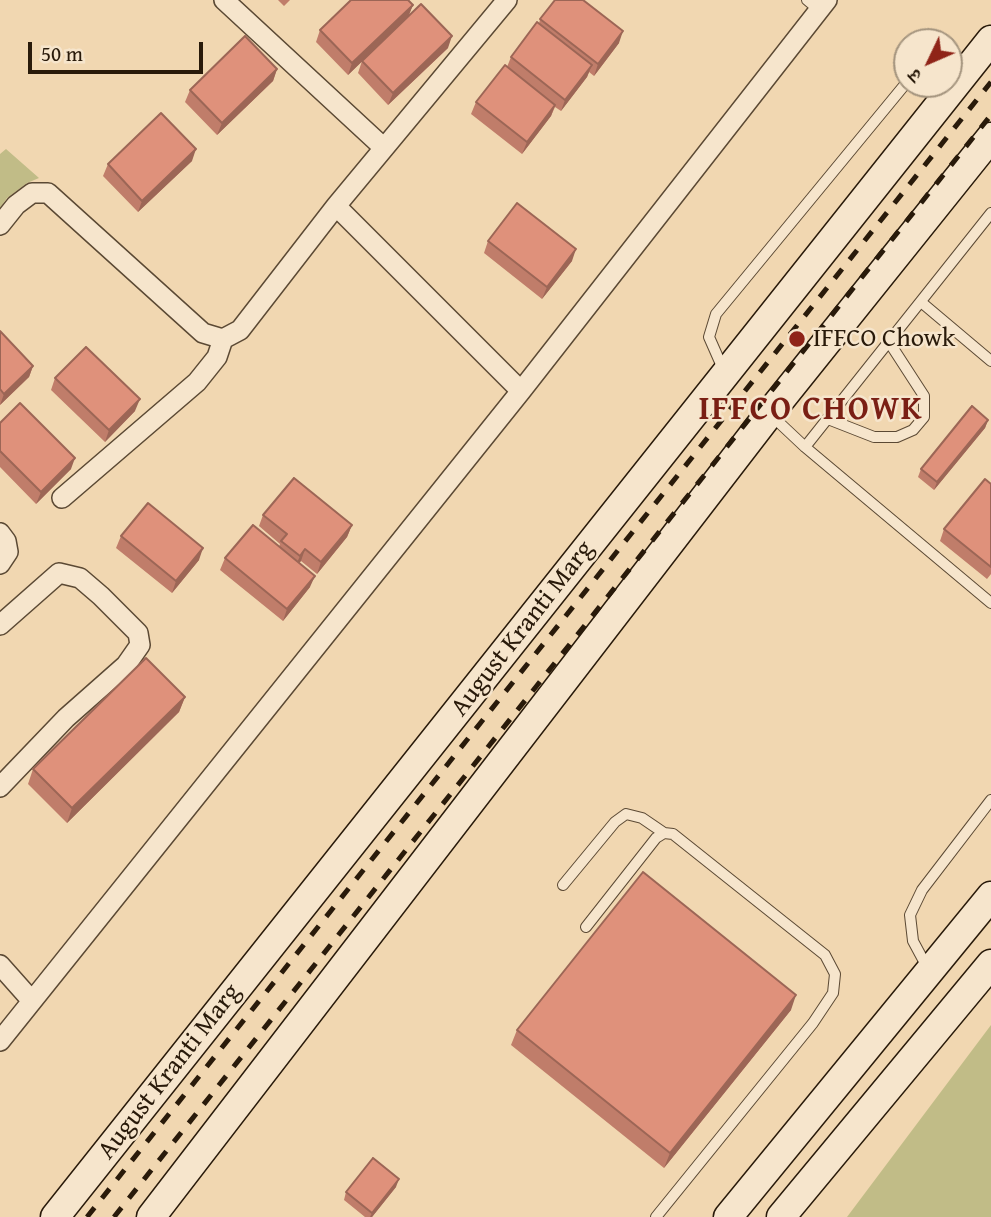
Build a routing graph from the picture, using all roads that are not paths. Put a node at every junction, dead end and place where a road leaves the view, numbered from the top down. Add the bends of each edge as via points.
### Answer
1 (223, 0) edge
2 (507, 0) edge
3 (818, 3) edge
4 (984, 48) edge
5 (963, 56) edge
6 (894, 98) edge
7 (991, 137) edge
8 (384, 148) junction
9 (337, 206) junction
10 (991, 213) edge
11 (0, 225) edge
12 (921, 302) junction
13 (223, 339) junction
14 (889, 342) junction
15 (991, 361) edge
16 (725, 375) junction
17 (521, 391) junction
18 (769, 414) junction
19 (828, 419) junction
20 (806, 447) junction
21 (62, 498) dead end
22 (0, 533) edge
23 (0, 564) edge
24 (991, 603) edge
25 (0, 625) edge
26 (0, 786) edge
27 (991, 800) edge
28 (664, 833) junction
29 (564, 885) dead end
30 (991, 896) edge
31 (586, 927) dead end
32 (991, 964) edge
33 (0, 965) edge
34 (929, 971) junction
35 (32, 1001) junction
36 (0, 1041) edge
37 (55, 1217) edge
38 (151, 1217) edge
39 (656, 1217) edge
40 (728, 1217) edge
41 (781, 1217) edge

1 - 8 street
2 - 8 street
3 - 17 street
4 - 5 lane
4 - 16 main road, August Kranti Marg
6 - 16 lane via 716,314 709,337
7 - 18 main road
8 - 9 street
9 - 13 street via 240,330
9 - 17 street
10 - 12 lane
11 - 13 street via 32,193 48,193 203,332
12 - 14 lane
12 - 15 lane
13 - 21 street via 217,357 197,382
14 - 19 lane
14 - 19 lane via 924,396 924,417 913,430 897,437 874,437
16 - 37 main road, August Kranti Marg
17 - 35 street
18 - 20 lane
18 - 38 main road
19 - 20 lane
20 - 24 lane
22 - 23 street via 8,552
25 - 26 street via 59,573 80,578 101,596 138,633 140,645 126,666 66,718
27 - 34 lane via 922,890 910,915 913,941
28 - 29 lane via 642,818 626,814
28 - 31 lane
28 - 39 lane via 673,834 825,955 835,974 833,993 813,1023
30 - 34 main road
32 - 41 main road
33 - 35 street
34 - 40 main road
35 - 36 street

